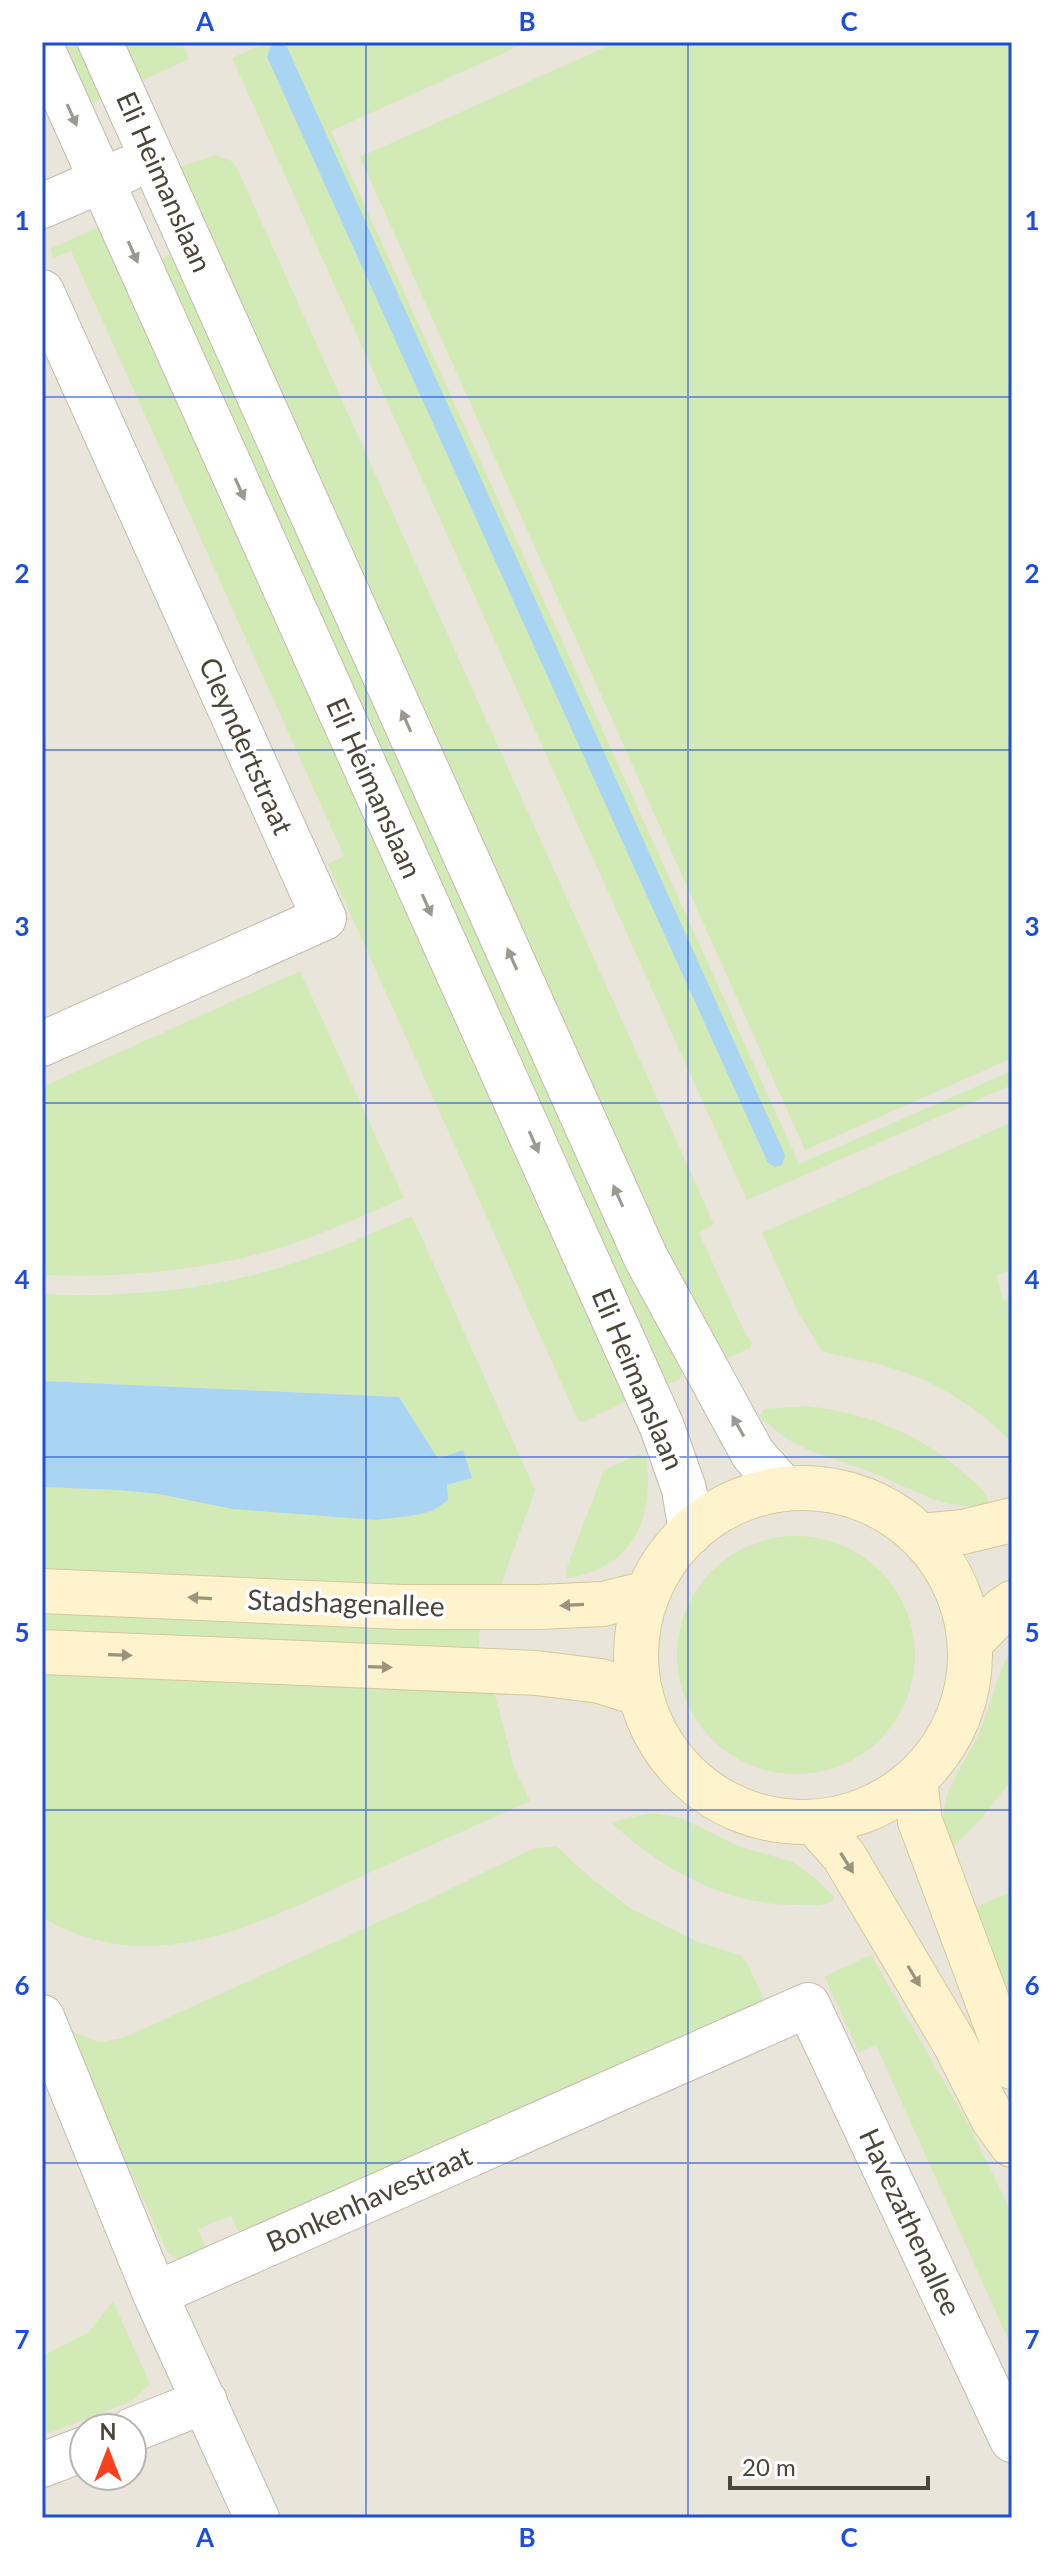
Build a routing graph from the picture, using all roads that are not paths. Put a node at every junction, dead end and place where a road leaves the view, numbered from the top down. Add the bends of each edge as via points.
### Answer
1 (100, 42) edge
2 (42, 48) edge
3 (153, 158) junction
4 (101, 181) junction
5 (42, 206) edge
6 (42, 292) edge
7 (42, 1044) edge
8 (784, 1489) junction
9 (1012, 1520) edge
10 (691, 1532) junction
11 (921, 1536) junction
12 (42, 1591) edge
13 (648, 1593) junction
14 (1012, 1603) edge
15 (971, 1642) junction
16 (42, 1652) edge
17 (641, 1694) junction
18 (915, 1780) junction
19 (814, 1822) junction
20 (808, 2005) joint
21 (42, 2017) edge
22 (1012, 2067) edge
23 (1012, 2145) edge
24 (155, 2294) junction
25 (205, 2401) junction
26 (148, 2424) edge
27 (1012, 2440) edge
28 (68, 2455) edge
29 (42, 2465) edge
30 (257, 2518) edge

1 - 3 street, Eli Heimanslaan
2 -> 4 street, Eli Heimanslaan
3 - 4 street
8 -> 3 street, Eli Heimanslaan via 753,1454 646,1258
4 - 5 street
4 -> 10 street, Eli Heimanslaan via 662,1427 684,1489
6 - 7 street, Cleyndertstraat via 324,918
8 - 10 main road via 734,1503
8 - 11 main road via 858,1497
9 - 11 main road
10 - 13 main road via 660,1569
11 - 15 main road via 955,1585
13 -> 12 main road, Stadshagenallee via 603,1604 402,1607
13 - 17 main road via 636,1642
14 - 15 main road
15 - 18 main road via 967,1694 959,1718
16 -> 17 main road via 537,1673 600,1681
17 - 19 main road via 664,1748 704,1790 756,1815
18 - 19 main road via 868,1810
18 - 22 main road via 920,1821
19 -> 23 main road via 844,1856
20 - 24 street, Bonkenhavestraat
20 - 27 street, Havezathenallee
21 - 24 street
24 - 25 street
25 - 26 street
25 - 30 street
28 - 29 street

